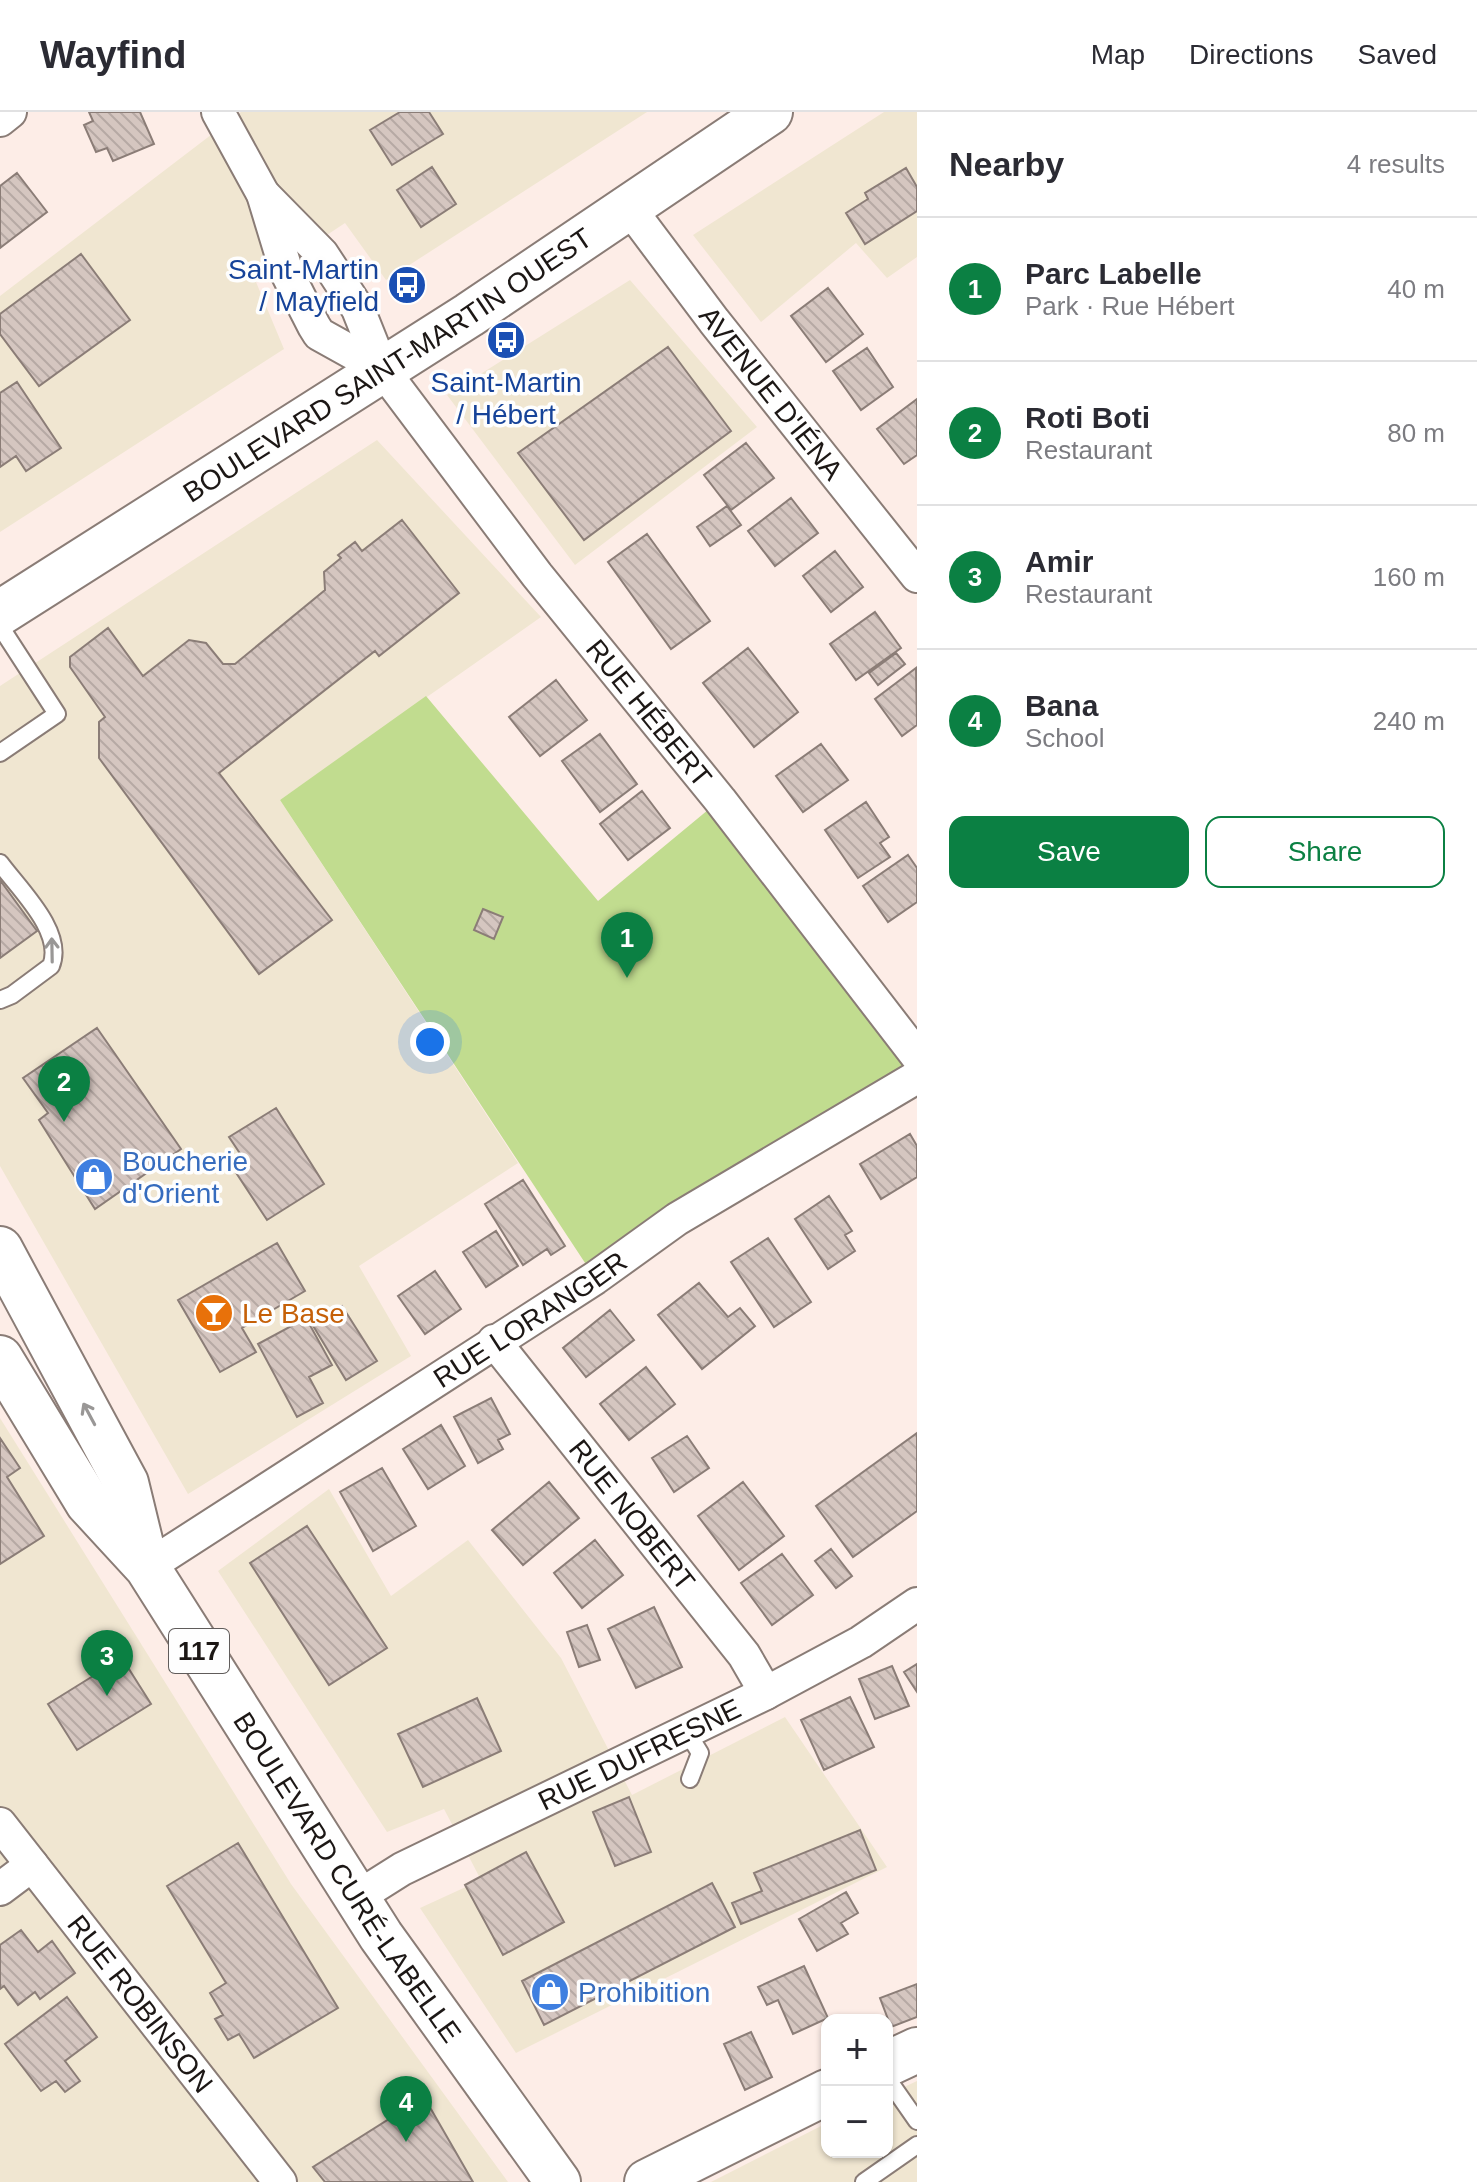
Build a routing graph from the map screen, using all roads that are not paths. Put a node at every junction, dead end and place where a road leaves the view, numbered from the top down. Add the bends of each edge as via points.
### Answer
1 (10, 112) edge
2 (218, 112) edge
3 (770, 112) edge
4 (0, 120) edge
5 (263, 194) junction
6 (630, 209) junction
7 (382, 369) junction
8 (917, 576) edge
9 (0, 613) edge
10 (0, 626) edge
11 (0, 753) edge
12 (0, 863) edge
13 (0, 1000) edge
14 (917, 1056) edge
15 (917, 1077) edge
16 (0, 1249) edge
17 (494, 1341) junction
18 (0, 1358) edge
19 (147, 1567) junction
20 (917, 1604) edge
21 (766, 1693) junction
22 (687, 1732) junction
23 (690, 1779) dead end
24 (0, 1824) edge
25 (32, 1865) junction
26 (0, 1889) edge
27 (356, 1898) junction
28 (917, 2050) edge
29 (893, 2061) edge
30 (893, 2086) edge
31 (821, 2095) edge
32 (917, 2121) edge
33 (917, 2145) edge
34 (280, 2182) edge
35 (558, 2182) edge
36 (647, 2182) edge
37 (864, 2182) edge

1 - 4 street
2 - 5 street
3 - 6 main road, BOULEVARD SAINT-MARTIN OUEST
5 - 7 street via 322,254 358,309
5 - 7 street via 287,273 319,334
6 - 7 main road, BOULEVARD SAINT-MARTIN OUEST
6 - 8 street, AVENUE D'IÉNA
7 - 9 main road, BOULEVARD SAINT-MARTIN OUEST
7 - 14 street, RUE HÉBERT via 537,575 720,800
10 - 11 lane via 57,714
13 -> 12 lane via 51,966 54,947 46,927
15 - 17 street, RUE LORANGER via 677,1219
19 -> 16 main road, BOULEVARD CURÉ-LABELLE / 117 via 126,1483
17 - 19 street, RUE LORANGER
17 - 21 street, RUE NOBERT via 744,1655
18 - 19 main road, BOULEVARD CURÉ-LABELLE / 117 via 88,1503
19 - 27 main road, BOULEVARD CURÉ-LABELLE / 117
20 - 21 street, RUE DUFRESNE via 861,1642
21 - 22 street, RUE DUFRESNE
22 - 23 lane via 700,1753
22 - 27 street, RUE DUFRESNE via 402,1869
24 - 25 street, RUE ROBINSON
25 - 26 street
25 - 34 street, RUE ROBINSON
27 - 35 main road, BOULEVARD CURÉ-LABELLE / 117
28 - 29 main road
30 - 32 lane
31 - 36 main road
33 - 37 lane

